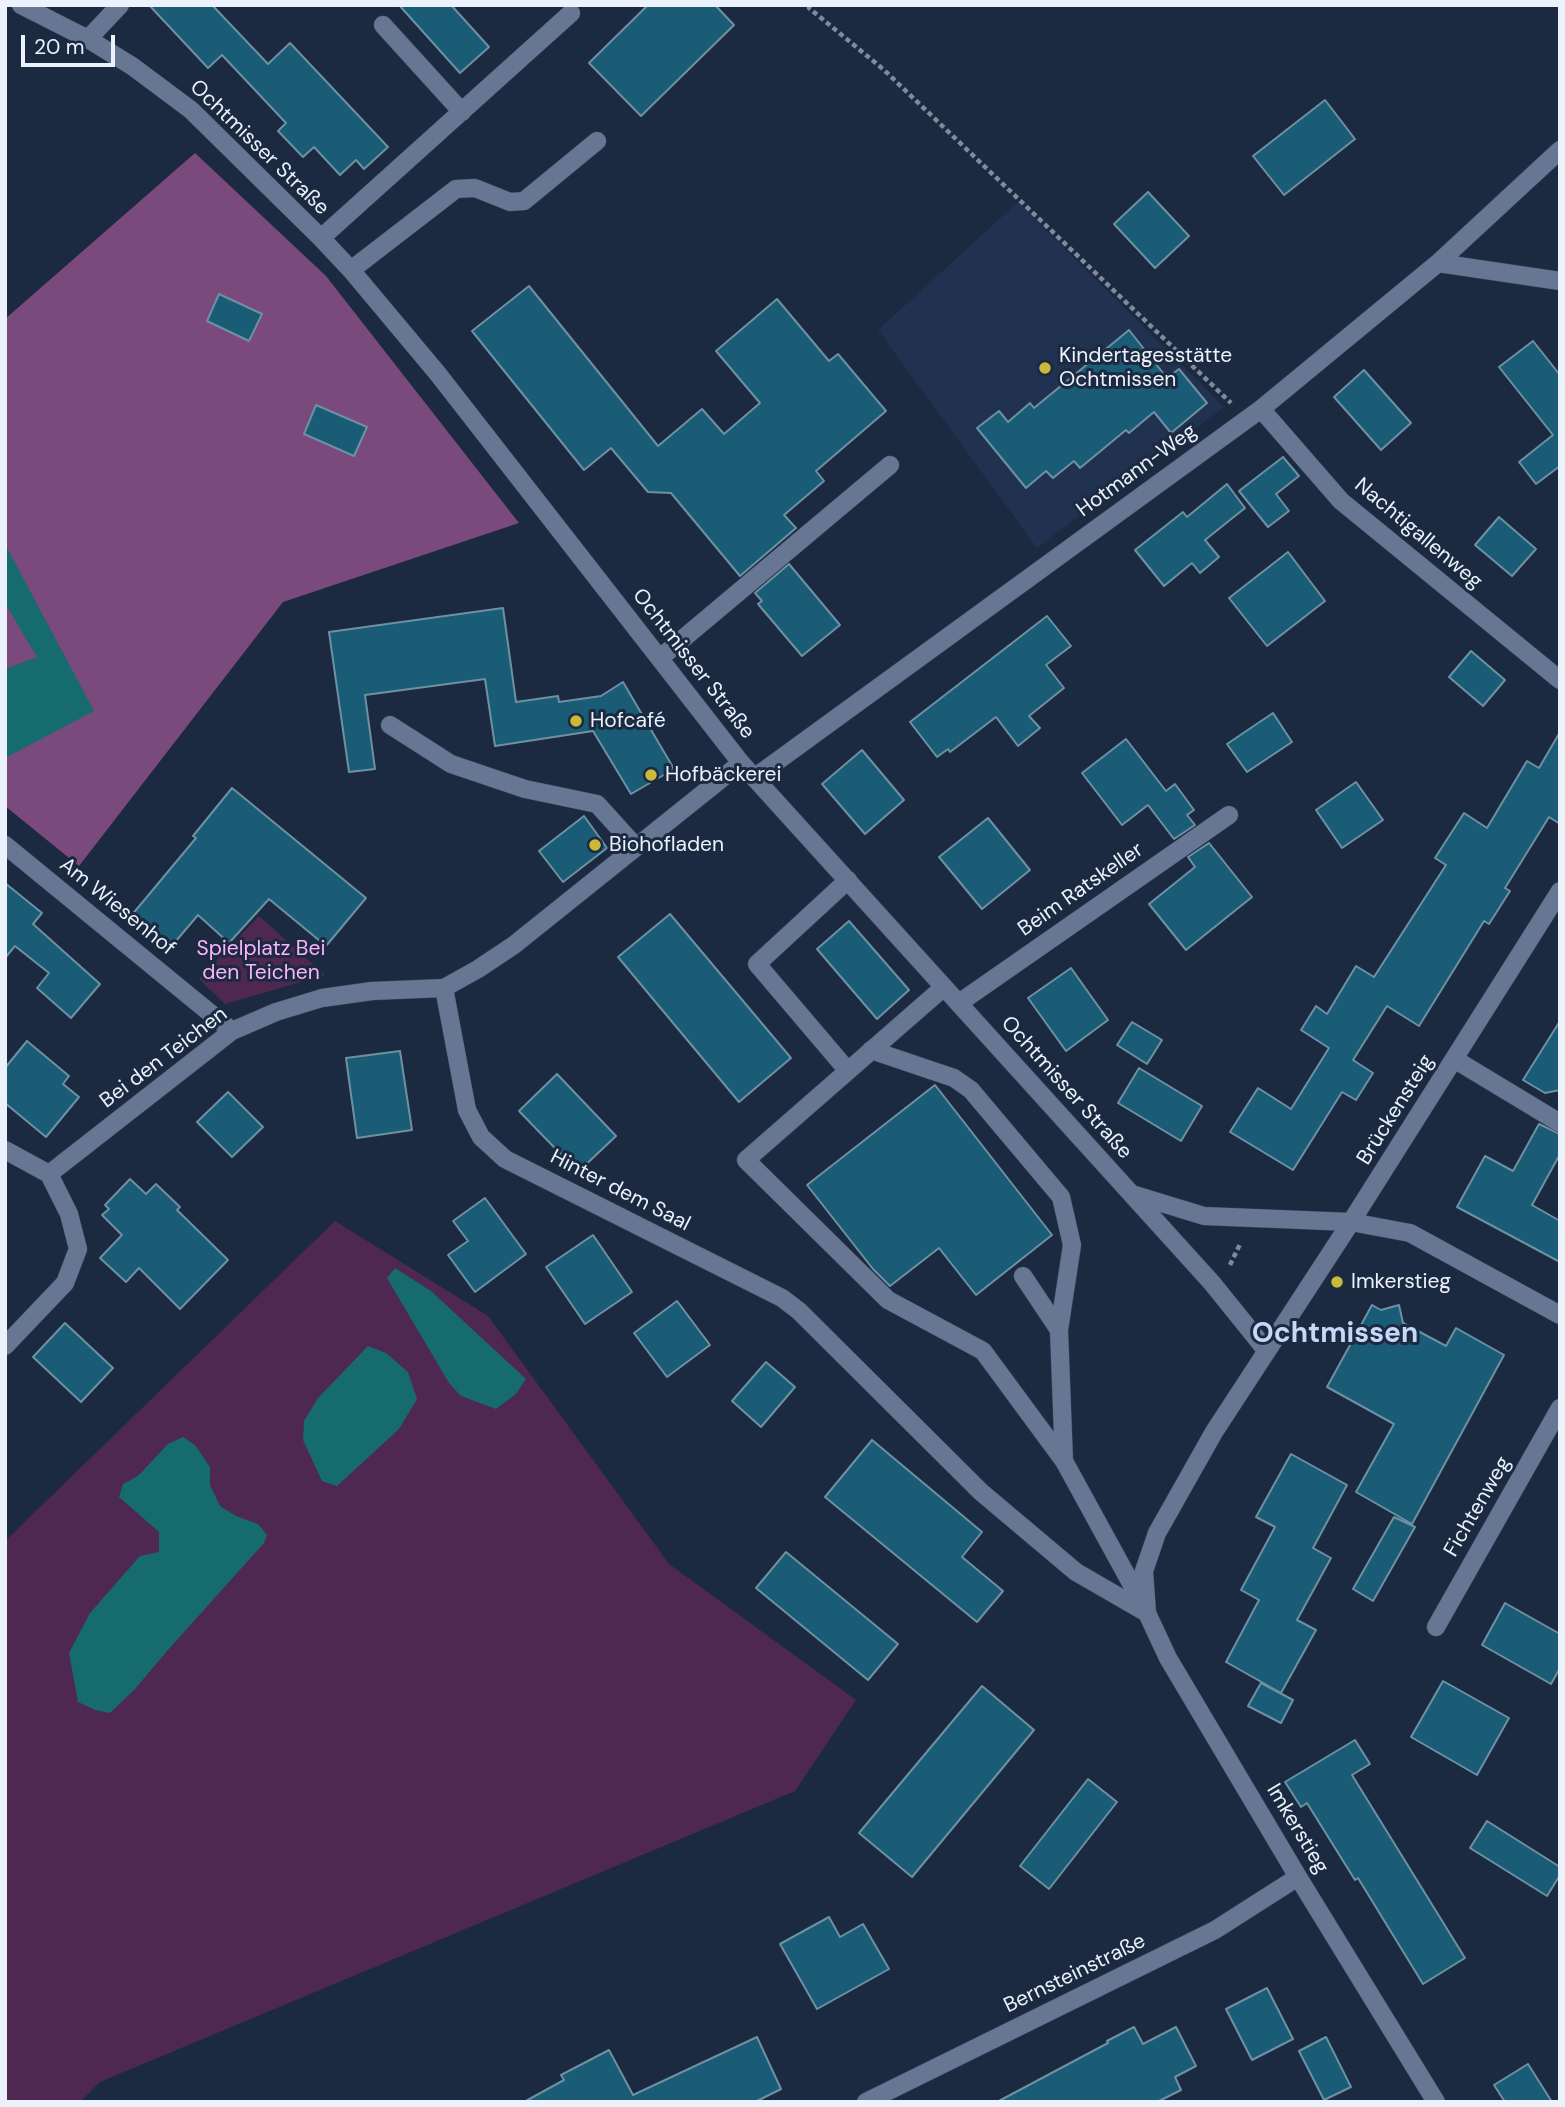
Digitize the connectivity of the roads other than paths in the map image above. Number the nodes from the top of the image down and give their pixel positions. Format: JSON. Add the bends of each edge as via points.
{"nodes":[{"id":1,"x":21,"y":5,"type":"edge"},
{"id":2,"x":120,"y":5,"type":"edge"},
{"id":3,"x":571,"y":13,"type":"dead end"},
{"id":4,"x":383,"y":26,"type":"dead end"},
{"id":5,"x":88,"y":39,"type":"junction"},
{"id":6,"x":462,"y":112,"type":"junction"},
{"id":7,"x":597,"y":141,"type":"dead end"},
{"id":8,"x":1560,"y":150,"type":"edge"},
{"id":9,"x":321,"y":238,"type":"junction"},
{"id":10,"x":1438,"y":263,"type":"junction"},
{"id":11,"x":351,"y":270,"type":"junction"},
{"id":12,"x":1560,"y":281,"type":"edge"},
{"id":13,"x":1253,"y":414,"type":"junction"},
{"id":14,"x":891,"y":465,"type":"dead end"},
{"id":15,"x":660,"y":658,"type":"junction"},
{"id":16,"x":1560,"y":680,"type":"edge"},
{"id":17,"x":390,"y":724,"type":"dead end"},
{"id":18,"x":741,"y":764,"type":"junction"},
{"id":19,"x":754,"y":778,"type":"junction"},
{"id":20,"x":1229,"y":815,"type":"dead end"},
{"id":21,"x":5,"y":845,"type":"edge"},
{"id":22,"x":636,"y":847,"type":"junction"},
{"id":23,"x":848,"y":880,"type":"junction"},
{"id":24,"x":1560,"y":891,"type":"edge"},
{"id":25,"x":944,"y":987,"type":"junction"},
{"id":26,"x":443,"y":988,"type":"junction"},
{"id":27,"x":959,"y":1003,"type":"junction"},
{"id":28,"x":232,"y":1031,"type":"junction"},
{"id":29,"x":871,"y":1050,"type":"junction"},
{"id":30,"x":1454,"y":1059,"type":"junction"},
{"id":31,"x":848,"y":1071,"type":"junction"},
{"id":32,"x":1560,"y":1123,"type":"edge"},
{"id":33,"x":5,"y":1150,"type":"edge"},
{"id":34,"x":49,"y":1174,"type":"junction"},
{"id":35,"x":1132,"y":1194,"type":"junction"},
{"id":36,"x":1351,"y":1222,"type":"junction"},
{"id":37,"x":1023,"y":1276,"type":"dead end"},
{"id":38,"x":1560,"y":1315,"type":"edge"},
{"id":39,"x":1059,"y":1330,"type":"junction"},
{"id":40,"x":5,"y":1346,"type":"edge"},
{"id":41,"x":1266,"y":1350,"type":"junction"},
{"id":42,"x":1560,"y":1408,"type":"edge"},
{"id":43,"x":1064,"y":1461,"type":"junction"},
{"id":44,"x":1147,"y":1614,"type":"junction"},
{"id":45,"x":1436,"y":1627,"type":"dead end"},
{"id":46,"x":1298,"y":1877,"type":"junction"},
{"id":47,"x":866,"y":2102,"type":"edge"},
{"id":48,"x":1436,"y":2102,"type":"edge"}],
"edges":[{"from":1,"to":5,"type":"street","name":"Ochtmisser Straße"},
{"from":2,"to":5,"type":"street"},
{"from":3,"to":6,"type":"street","name":"Ochtmisser Straße"},
{"from":4,"to":6,"type":"street"},
{"from":5,"to":9,"type":"street","name":"Ochtmisser Straße","via":[[191,110]]},
{"from":6,"to":9,"type":"street","name":"Ochtmisser Straße"},
{"from":7,"to":11,"type":"street","via":[[524,201],[510,202],[475,188],[456,189]]},
{"from":8,"to":10,"type":"street","name":"Hotmann-Weg"},
{"from":9,"to":11,"type":"street","name":"Ochtmisser Straße"},
{"from":10,"to":12,"type":"street"},
{"from":10,"to":13,"type":"street","name":"Hotmann-Weg"},
{"from":11,"to":15,"type":"street","name":"Ochtmisser Straße"},
{"from":13,"to":16,"type":"street","name":"Nachtigallenweg","via":[[1341,501]]},
{"from":13,"to":19,"type":"street","name":"Hotmann-Weg"},
{"from":14,"to":15,"type":"street"},
{"from":15,"to":18,"type":"street","name":"Ochtmisser Straße"},
{"from":17,"to":22,"type":"street","via":[[451,764],[525,789],[597,804]]},
{"from":18,"to":19,"type":"street","name":"Ochtmisser Straße"},
{"from":18,"to":22,"type":"street"},
{"from":19,"to":23,"type":"street","name":"Ochtmisser Straße"},
{"from":20,"to":27,"type":"street","name":"Beim Ratskeller"},
{"from":21,"to":28,"type":"street","name":"Am Wiesenhof"},
{"from":22,"to":26,"type":"street","via":[[514,944]]},
{"from":23,"to":25,"type":"street","name":"Ochtmisser Straße"},
{"from":23,"to":31,"type":"street","via":[[757,964]]},
{"from":24,"to":30,"type":"street","name":"Brückensteig"},
{"from":25,"to":27,"type":"street","name":"Ochtmisser Straße"},
{"from":25,"to":29,"type":"street"},
{"from":26,"to":28,"type":"street","name":"Bei den Teichen","via":[[372,990],[322,998]]},
{"from":26,"to":44,"type":"street","name":"Hinter dem Saal","via":[[467,1110],[481,1137],[505,1159],[782,1298],[981,1492],[1076,1572]]},
{"from":27,"to":35,"type":"street","name":"Ochtmisser Straße"},
{"from":28,"to":34,"type":"street","name":"Bei den Teichen"},
{"from":29,"to":31,"type":"street"},
{"from":29,"to":39,"type":"street","via":[[954,1078],[971,1090],[1061,1196],[1072,1245]]},
{"from":30,"to":32,"type":"street"},
{"from":30,"to":36,"type":"street","name":"Brückensteig"},
{"from":31,"to":43,"type":"street","via":[[746,1160],[888,1300],[983,1351]]},
{"from":33,"to":34,"type":"street"},
{"from":34,"to":40,"type":"street","via":[[69,1214],[78,1250],[65,1283]]},
{"from":35,"to":36,"type":"street","via":[[1204,1216]]},
{"from":35,"to":41,"type":"street","name":"Ochtmisser Straße"},
{"from":36,"to":38,"type":"street","via":[[1410,1233]]},
{"from":36,"to":41,"type":"street","name":"Brückensteig"},
{"from":37,"to":39,"type":"street"},
{"from":39,"to":43,"type":"street"},
{"from":41,"to":44,"type":"street","name":"Imkerstieg","via":[[1157,1533],[1144,1571]]},
{"from":42,"to":45,"type":"street","name":"Fichtenweg"},
{"from":43,"to":44,"type":"street"},
{"from":44,"to":46,"type":"street","name":"Imkerstieg","via":[[1168,1658]]},
{"from":46,"to":47,"type":"street","name":"Bernsteinstraße","via":[[1215,1930]]},
{"from":46,"to":48,"type":"street","name":"Imkerstieg"}]}
